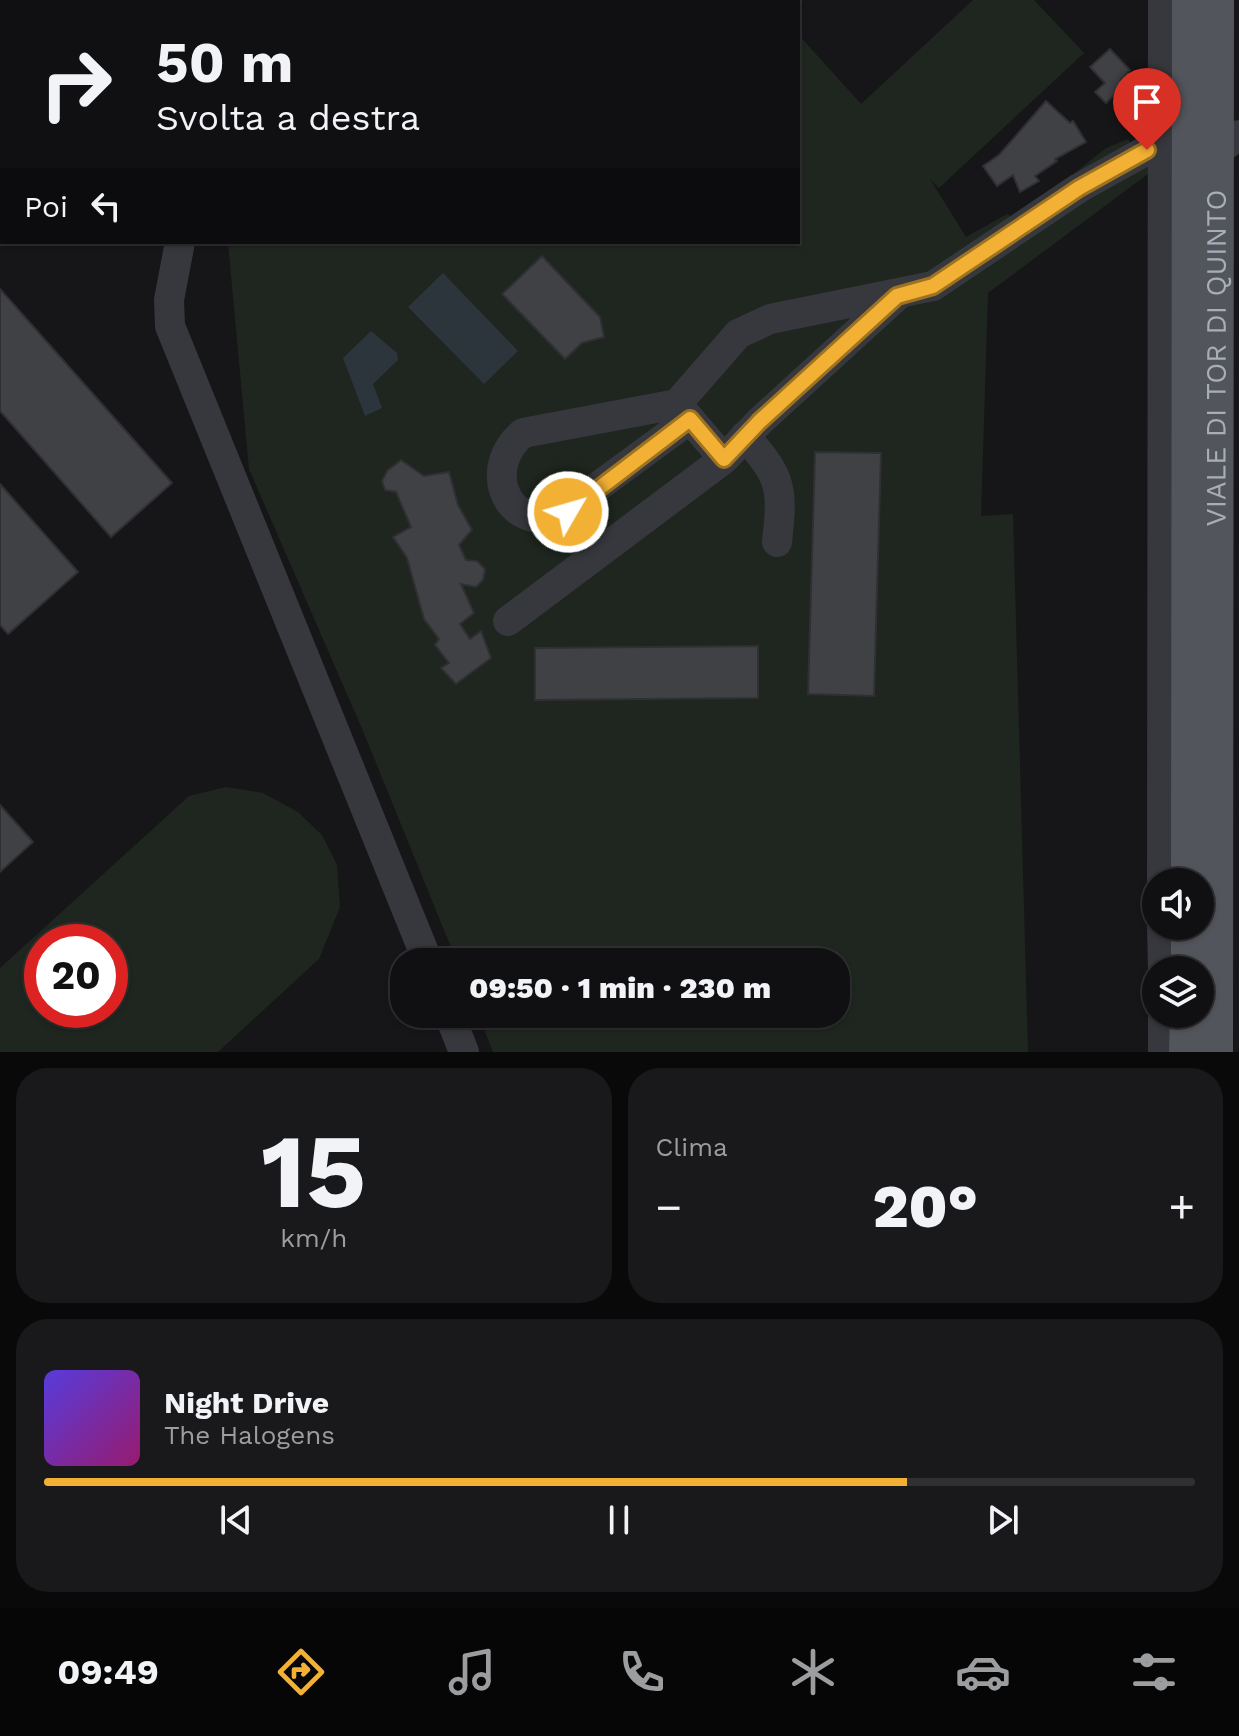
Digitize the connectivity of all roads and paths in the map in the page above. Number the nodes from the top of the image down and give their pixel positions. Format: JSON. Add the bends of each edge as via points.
{"nodes":[{"id":1,"x":1163,"y":0,"type":"edge"},
{"id":2,"x":1190,"y":0,"type":"edge"},
{"id":3,"x":1216,"y":0,"type":"edge"},
{"id":4,"x":1165,"y":140,"type":"junction"},
{"id":5,"x":1227,"y":144,"type":"edge"},
{"id":6,"x":180,"y":244,"type":"edge"},
{"id":7,"x":897,"y":296,"type":"junction"},
{"id":8,"x":684,"y":411,"type":"junction"},
{"id":9,"x":1227,"y":429,"type":"edge"},
{"id":10,"x":745,"y":436,"type":"junction"},
{"id":11,"x":724,"y":459,"type":"junction"},
{"id":12,"x":1162,"y":497,"type":"junction"},
{"id":13,"x":1189,"y":523,"type":"junction"},
{"id":14,"x":777,"y":542,"type":"dead end"},
{"id":15,"x":508,"y":621,"type":"dead end"},
{"id":16,"x":1162,"y":868,"type":"edge"},
{"id":17,"x":1189,"y":868,"type":"edge"},
{"id":18,"x":422,"y":948,"type":"edge"},
{"id":19,"x":455,"y":1028,"type":"edge"},
{"id":20,"x":1163,"y":1028,"type":"edge"},
{"id":21,"x":1188,"y":1028,"type":"edge"},
{"id":22,"x":464,"y":1052,"type":"edge"},
{"id":23,"x":1163,"y":1052,"type":"edge"},
{"id":24,"x":1187,"y":1052,"type":"edge"},
{"id":25,"x":1215,"y":1052,"type":"edge"}],
"edges":[{"from":1,"to":4,"type":"street","name":"VIALE DI TOR DI QUINTO"},
{"from":2,"to":13,"type":"main road","name":"VIALE DI TOR DI QUINTO"},
{"from":3,"to":5,"type":"main road","name":"VIALE DI TOR DI QUINTO"},
{"from":4,"to":7,"type":"street","via":[[1079,188],[933,286]]},
{"from":4,"to":12,"type":"street","name":"VIALE DI TOR DI QUINTO"},
{"from":5,"to":9,"type":"main road","name":"VIALE DI TOR DI QUINTO"},
{"from":6,"to":18,"type":"street","via":[[169,300],[170,326]]},
{"from":7,"to":8,"type":"street","via":[[770,319],[738,334]]},
{"from":7,"to":10,"type":"street"},
{"from":8,"to":8,"type":"street","via":[[523,433],[501,466],[506,500],[527,516],[555,518]]},
{"from":8,"to":11,"type":"street"},
{"from":9,"to":25,"type":"main road","name":"VIALE DI TOR DI QUINTO"},
{"from":10,"to":11,"type":"street"},
{"from":10,"to":14,"type":"street","via":[[769,463],[782,495]]},
{"from":11,"to":15,"type":"street"},
{"from":12,"to":13,"type":"street"},
{"from":12,"to":16,"type":"street","name":"VIALE DI TOR DI QUINTO"},
{"from":13,"to":17,"type":"main road","name":"VIALE DI TOR DI QUINTO"},
{"from":19,"to":22,"type":"street"},
{"from":20,"to":23,"type":"street"},
{"from":21,"to":24,"type":"main road"}]}
